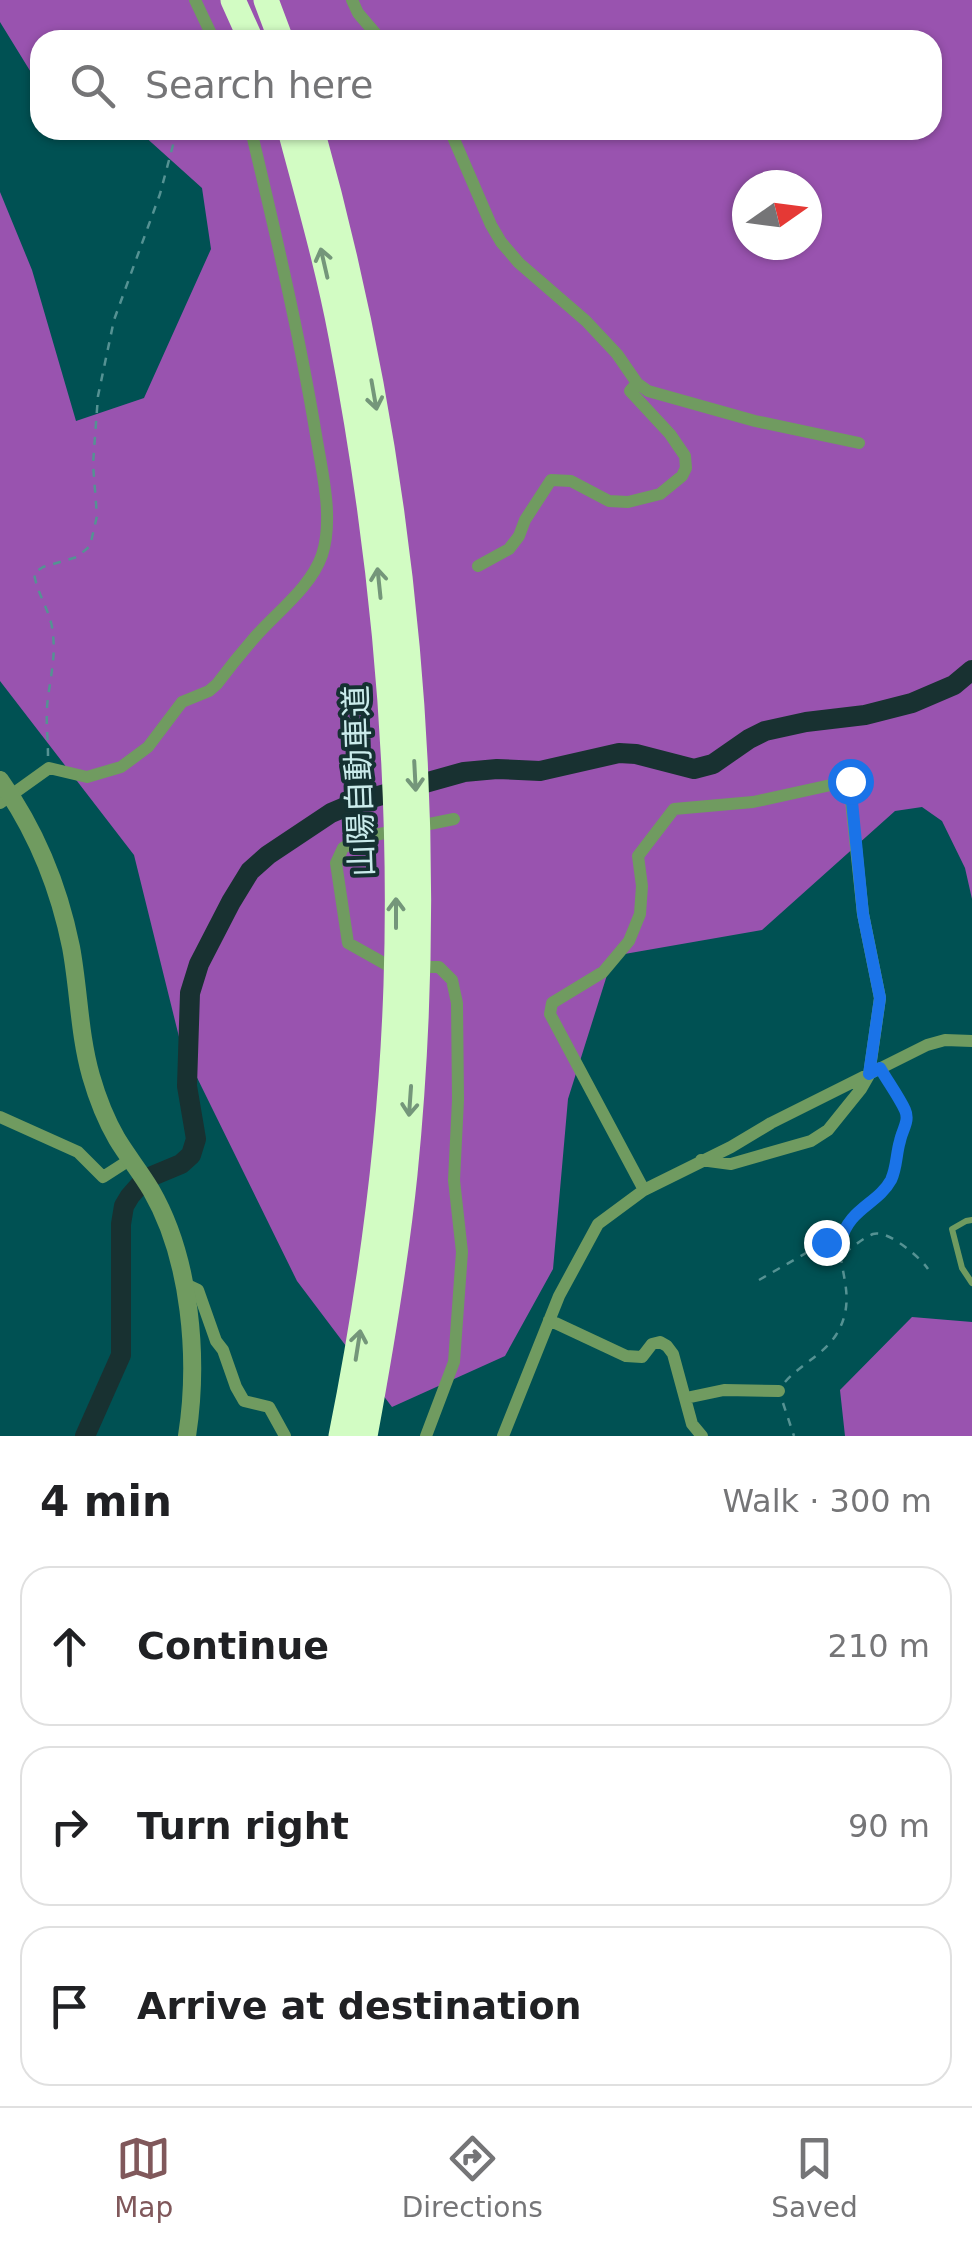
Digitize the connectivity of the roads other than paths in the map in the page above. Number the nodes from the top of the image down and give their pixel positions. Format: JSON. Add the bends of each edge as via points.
{"nodes":[{"id":1,"x":195,"y":0,"type":"edge"},
{"id":2,"x":233,"y":0,"type":"edge"},
{"id":3,"x":243,"y":0,"type":"edge"},
{"id":4,"x":352,"y":0,"type":"edge"},
{"id":5,"x":270,"y":21,"type":"edge"},
{"id":6,"x":209,"y":30,"type":"edge"},
{"id":7,"x":246,"y":30,"type":"edge"},
{"id":8,"x":372,"y":30,"type":"edge"},
{"id":9,"x":254,"y":140,"type":"edge"},
{"id":10,"x":292,"y":140,"type":"edge"},
{"id":11,"x":315,"y":140,"type":"edge"},
{"id":12,"x":454,"y":140,"type":"edge"},
{"id":13,"x":638,"y":383,"type":"junction"},
{"id":14,"x":859,"y":443,"type":"dead end"},
{"id":15,"x":478,"y":566,"type":"dead end"},
{"id":16,"x":399,"y":680,"type":"junction"},
{"id":17,"x":0,"y":780,"type":"edge"},
{"id":18,"x":6,"y":800,"type":"edge"},
{"id":19,"x":454,"y":819,"type":"dead end"},
{"id":20,"x":972,"y":1041,"type":"edge"},
{"id":21,"x":875,"y":1072,"type":"junction"},
{"id":22,"x":0,"y":1117,"type":"edge"},
{"id":23,"x":701,"y":1160,"type":"junction"},
{"id":24,"x":134,"y":1164,"type":"junction"},
{"id":25,"x":644,"y":1190,"type":"junction"},
{"id":26,"x":972,"y":1220,"type":"edge"},
{"id":27,"x":384,"y":1257,"type":"junction"},
{"id":28,"x":972,"y":1282,"type":"edge"},
{"id":29,"x":183,"y":1283,"type":"junction"},
{"id":30,"x":549,"y":1320,"type":"junction"},
{"id":31,"x":780,"y":1391,"type":"road end"},
{"id":32,"x":686,"y":1398,"type":"junction"},
{"id":33,"x":187,"y":1436,"type":"edge"},
{"id":34,"x":285,"y":1436,"type":"edge"},
{"id":35,"x":342,"y":1436,"type":"edge"},
{"id":36,"x":364,"y":1436,"type":"edge"},
{"id":37,"x":426,"y":1436,"type":"edge"},
{"id":38,"x":503,"y":1436,"type":"edge"},
{"id":39,"x":702,"y":1436,"type":"edge"}],
"edges":[{"from":1,"to":6,"type":"street"},
{"from":2,"to":7,"type":"highway"},
{"from":3,"to":5,"type":"highway"},
{"from":4,"to":8,"type":"street"},
{"from":9,"to":18,"type":"street","via":[[313,418],[327,522],[321,559],[217,684],[182,702],[133,760],[87,777],[49,768]]},
{"from":16,"to":10,"type":"highway","name":"山陽自動車道","one_way":true,"via":[[340,332]]},
{"from":11,"to":16,"type":"highway","name":"山陽自動車道","one_way":true,"via":[[384,450],[399,559]]},
{"from":12,"to":13,"type":"street","via":[[501,242],[586,321]]},
{"from":13,"to":14,"type":"street","via":[[755,421]]},
{"from":13,"to":15,"type":"street","via":[[630,391],[686,456],[682,476],[660,494],[628,502],[551,480],[520,536]]},
{"from":16,"to":27,"type":"highway","name":"山陽自動車道","via":[[418,830],[417,982],[405,1172]]},
{"from":17,"to":18,"type":"street"},
{"from":18,"to":24,"type":"street","via":[[27,821],[58,900],[92,1079]]},
{"from":19,"to":37,"type":"street","via":[[360,838],[336,863],[348,943],[389,966],[440,967],[452,980],[457,1002],[454,1180],[461,1270],[454,1362]]},
{"from":20,"to":21,"type":"street","via":[[928,1045]]},
{"from":21,"to":23,"type":"street"},
{"from":21,"to":23,"type":"street","via":[[828,1130],[810,1142],[731,1164]]},
{"from":21,"to":25,"type":"street","via":[[880,998],[863,914],[850,781],[753,802],[674,809],[638,856],[640,914],[628,942],[603,972],[552,1003],[550,1014]]},
{"from":22,"to":24,"type":"street","via":[[78,1152],[103,1177]]},
{"from":23,"to":25,"type":"street"},
{"from":24,"to":29,"type":"street","via":[[164,1215]]},
{"from":25,"to":30,"type":"street","via":[[598,1224]]},
{"from":26,"to":28,"type":"lane","via":[[952,1229]]},
{"from":35,"to":27,"type":"highway","name":"山陽自動車道","one_way":true},
{"from":27,"to":36,"type":"highway","name":"山陽自動車道"},
{"from":29,"to":33,"type":"street","via":[[192,1347]]},
{"from":29,"to":34,"type":"street","via":[[198,1290],[244,1400],[269,1407]]},
{"from":30,"to":32,"type":"street","via":[[626,1356],[642,1357],[660,1342],[674,1354]]},
{"from":30,"to":38,"type":"street"},
{"from":31,"to":32,"type":"street","via":[[724,1390]]},
{"from":32,"to":39,"type":"street"}]}
